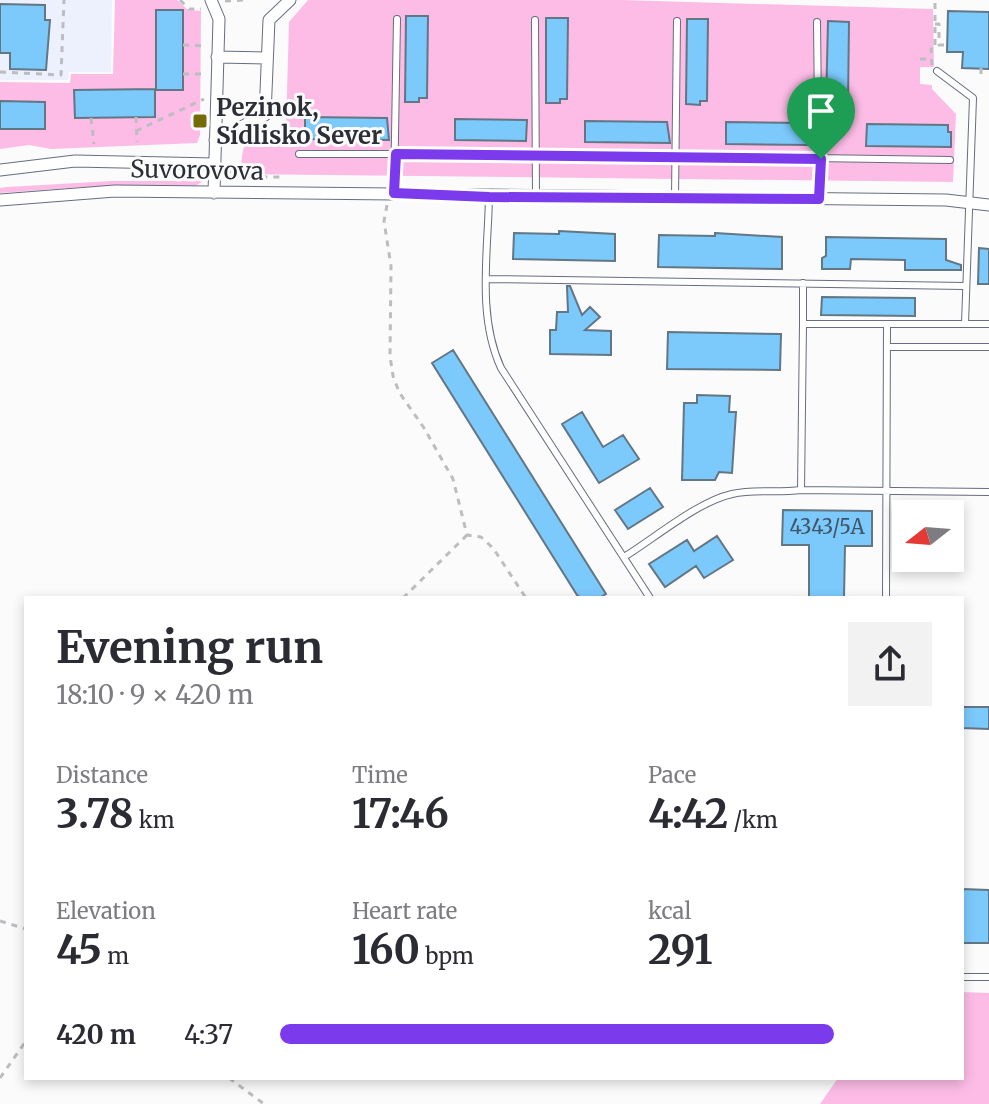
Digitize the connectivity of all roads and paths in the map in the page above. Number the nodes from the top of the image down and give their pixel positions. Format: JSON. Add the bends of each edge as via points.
{"nodes":[{"id":1,"x":64,"y":0,"type":"edge"},
{"id":2,"x":180,"y":0,"type":"edge"},
{"id":3,"x":290,"y":0,"type":"edge"},
{"id":4,"x":935,"y":0,"type":"edge"},
{"id":5,"x":209,"y":4,"type":"edge"},
{"id":6,"x":397,"y":19,"type":"dead end"},
{"id":7,"x":535,"y":20,"type":"dead end"},
{"id":8,"x":677,"y":21,"type":"dead end"},
{"id":9,"x":817,"y":22,"type":"dead end"},
{"id":10,"x":935,"y":24,"type":"junction"},
{"id":11,"x":183,"y":45,"type":"dead end"},
{"id":12,"x":948,"y":45,"type":"dead end"},
{"id":13,"x":204,"y":46,"type":"dead end"},
{"id":14,"x":217,"y":57,"type":"junction"},
{"id":15,"x":267,"y":58,"type":"junction"},
{"id":16,"x":920,"y":59,"type":"dead end"},
{"id":17,"x":931,"y":59,"type":"junction"},
{"id":18,"x":936,"y":68,"type":"joint"},
{"id":19,"x":981,"y":68,"type":"dead end"},
{"id":20,"x":0,"y":72,"type":"edge"},
{"id":21,"x":183,"y":74,"type":"dead end"},
{"id":22,"x":204,"y":74,"type":"dead end"},
{"id":23,"x":981,"y":76,"type":"dead end"},
{"id":24,"x":204,"y":99,"type":"dead end"},
{"id":25,"x":136,"y":117,"type":"dead end"},
{"id":26,"x":91,"y":118,"type":"dead end"},
{"id":27,"x":136,"y":131,"type":"junction"},
{"id":28,"x":215,"y":140,"type":"junction"},
{"id":29,"x":137,"y":142,"type":"dead end"},
{"id":30,"x":94,"y":144,"type":"dead end"},
{"id":31,"x":299,"y":154,"type":"dead end"},
{"id":32,"x":396,"y":154,"type":"junction"},
{"id":33,"x":536,"y":154,"type":"junction"},
{"id":34,"x":676,"y":156,"type":"junction"},
{"id":35,"x":821,"y":159,"type":"junction"},
{"id":36,"x":950,"y":160,"type":"dead end"},
{"id":37,"x":214,"y":164,"type":"junction"},
{"id":38,"x":0,"y":170,"type":"edge"},
{"id":39,"x":282,"y":177,"type":"dead end"},
{"id":40,"x":214,"y":193,"type":"junction"},
{"id":41,"x":392,"y":193,"type":"junction"},
{"id":42,"x":489,"y":197,"type":"junction"},
{"id":43,"x":536,"y":197,"type":"junction"},
{"id":44,"x":675,"y":198,"type":"junction"},
{"id":45,"x":819,"y":199,"type":"junction"},
{"id":46,"x":0,"y":200,"type":"edge"},
{"id":47,"x":967,"y":203,"type":"junction"},
{"id":48,"x":989,"y":205,"type":"edge"},
{"id":49,"x":488,"y":279,"type":"junction"},
{"id":50,"x":803,"y":283,"type":"junction"},
{"id":51,"x":965,"y":286,"type":"junction"},
{"id":52,"x":803,"y":324,"type":"junction"},
{"id":53,"x":887,"y":324,"type":"junction"},
{"id":54,"x":965,"y":324,"type":"junction"},
{"id":55,"x":989,"y":324,"type":"edge"},
{"id":56,"x":887,"y":347,"type":"junction"},
{"id":57,"x":989,"y":347,"type":"edge"},
{"id":58,"x":801,"y":490,"type":"junction"},
{"id":59,"x":886,"y":491,"type":"junction"},
{"id":60,"x":989,"y":492,"type":"edge"},
{"id":61,"x":467,"y":535,"type":"junction"},
{"id":62,"x":624,"y":557,"type":"junction"},
{"id":63,"x":405,"y":596,"type":"edge"},
{"id":64,"x":525,"y":596,"type":"edge"},
{"id":65,"x":649,"y":596,"type":"edge"},
{"id":66,"x":886,"y":596,"type":"edge"},
{"id":67,"x":0,"y":921,"type":"edge"},
{"id":68,"x":24,"y":928,"type":"edge"},
{"id":69,"x":964,"y":977,"type":"edge"},
{"id":70,"x":989,"y":977,"type":"edge"},
{"id":71,"x":24,"y":1044,"type":"edge"},
{"id":72,"x":0,"y":1078,"type":"edge"},
{"id":73,"x":232,"y":1080,"type":"edge"},
{"id":74,"x":264,"y":1104,"type":"edge"}],
"edges":[{"from":1,"to":20,"type":"path","via":[[61,75]]},
{"from":2,"to":5,"type":"path","via":[[189,9]]},
{"from":3,"to":15,"type":"street","via":[[269,20]]},
{"from":4,"to":10,"type":"path"},
{"from":5,"to":14,"type":"street","via":[[219,19]]},
{"from":6,"to":32,"type":"lane"},
{"from":7,"to":33,"type":"lane"},
{"from":8,"to":34,"type":"lane"},
{"from":9,"to":35,"type":"lane"},
{"from":10,"to":12,"type":"path","via":[[939,45]]},
{"from":10,"to":17,"type":"path"},
{"from":11,"to":13,"type":"path"},
{"from":14,"to":15,"type":"street"},
{"from":14,"to":28,"type":"street"},
{"from":15,"to":28,"type":"street","via":[[265,115]]},
{"from":16,"to":17,"type":"path"},
{"from":17,"to":18,"type":"path"},
{"from":18,"to":47,"type":"lane","via":[[973,98]]},
{"from":19,"to":23,"type":"path"},
{"from":21,"to":22,"type":"path"},
{"from":24,"to":27,"type":"path"},
{"from":25,"to":27,"type":"path"},
{"from":26,"to":30,"type":"path"},
{"from":27,"to":29,"type":"path"},
{"from":28,"to":37,"type":"street"},
{"from":31,"to":32,"type":"lane","name":"Suvorovova"},
{"from":32,"to":33,"type":"lane","name":"Suvorovova"},
{"from":32,"to":41,"type":"lane"},
{"from":33,"to":34,"type":"lane","name":"Suvorovova"},
{"from":33,"to":43,"type":"lane"},
{"from":34,"to":35,"type":"lane","name":"Suvorovova"},
{"from":34,"to":44,"type":"lane"},
{"from":35,"to":36,"type":"lane","name":"Suvorovova"},
{"from":35,"to":45,"type":"lane"},
{"from":37,"to":38,"type":"street","via":[[75,161]]},
{"from":37,"to":39,"type":"path","via":[[241,177]]},
{"from":37,"to":40,"type":"street"},
{"from":40,"to":41,"type":"street","name":"Suvorovova"},
{"from":40,"to":46,"type":"street","name":"Suvorovova","via":[[115,191]]},
{"from":41,"to":42,"type":"street","name":"Suvorovova"},
{"from":41,"to":61,"type":"path","via":[[384,221],[391,266],[393,376],[453,479]]},
{"from":42,"to":43,"type":"street","name":"Suvorovova"},
{"from":42,"to":49,"type":"lane"},
{"from":43,"to":44,"type":"street","name":"Suvorovova"},
{"from":44,"to":45,"type":"street","name":"Suvorovova"},
{"from":45,"to":47,"type":"street","name":"Suvorovova"},
{"from":47,"to":48,"type":"street","name":"Suvorovova"},
{"from":47,"to":51,"type":"lane"},
{"from":49,"to":50,"type":"lane"},
{"from":49,"to":62,"type":"lane","via":[[488,326],[501,368]]},
{"from":50,"to":51,"type":"lane"},
{"from":50,"to":52,"type":"lane"},
{"from":51,"to":54,"type":"lane"},
{"from":52,"to":53,"type":"lane"},
{"from":52,"to":58,"type":"lane"},
{"from":53,"to":54,"type":"lane"},
{"from":53,"to":56,"type":"lane"},
{"from":54,"to":55,"type":"lane"},
{"from":56,"to":57,"type":"lane"},
{"from":56,"to":59,"type":"lane"},
{"from":58,"to":59,"type":"lane"},
{"from":58,"to":62,"type":"lane","via":[[724,496]]},
{"from":59,"to":60,"type":"lane"},
{"from":59,"to":66,"type":"lane"},
{"from":61,"to":63,"type":"path"},
{"from":61,"to":64,"type":"path","via":[[481,537],[493,548]]},
{"from":62,"to":65,"type":"lane"},
{"from":67,"to":68,"type":"path"},
{"from":69,"to":70,"type":"lane"},
{"from":71,"to":72,"type":"path"},
{"from":73,"to":74,"type":"path"}]}
